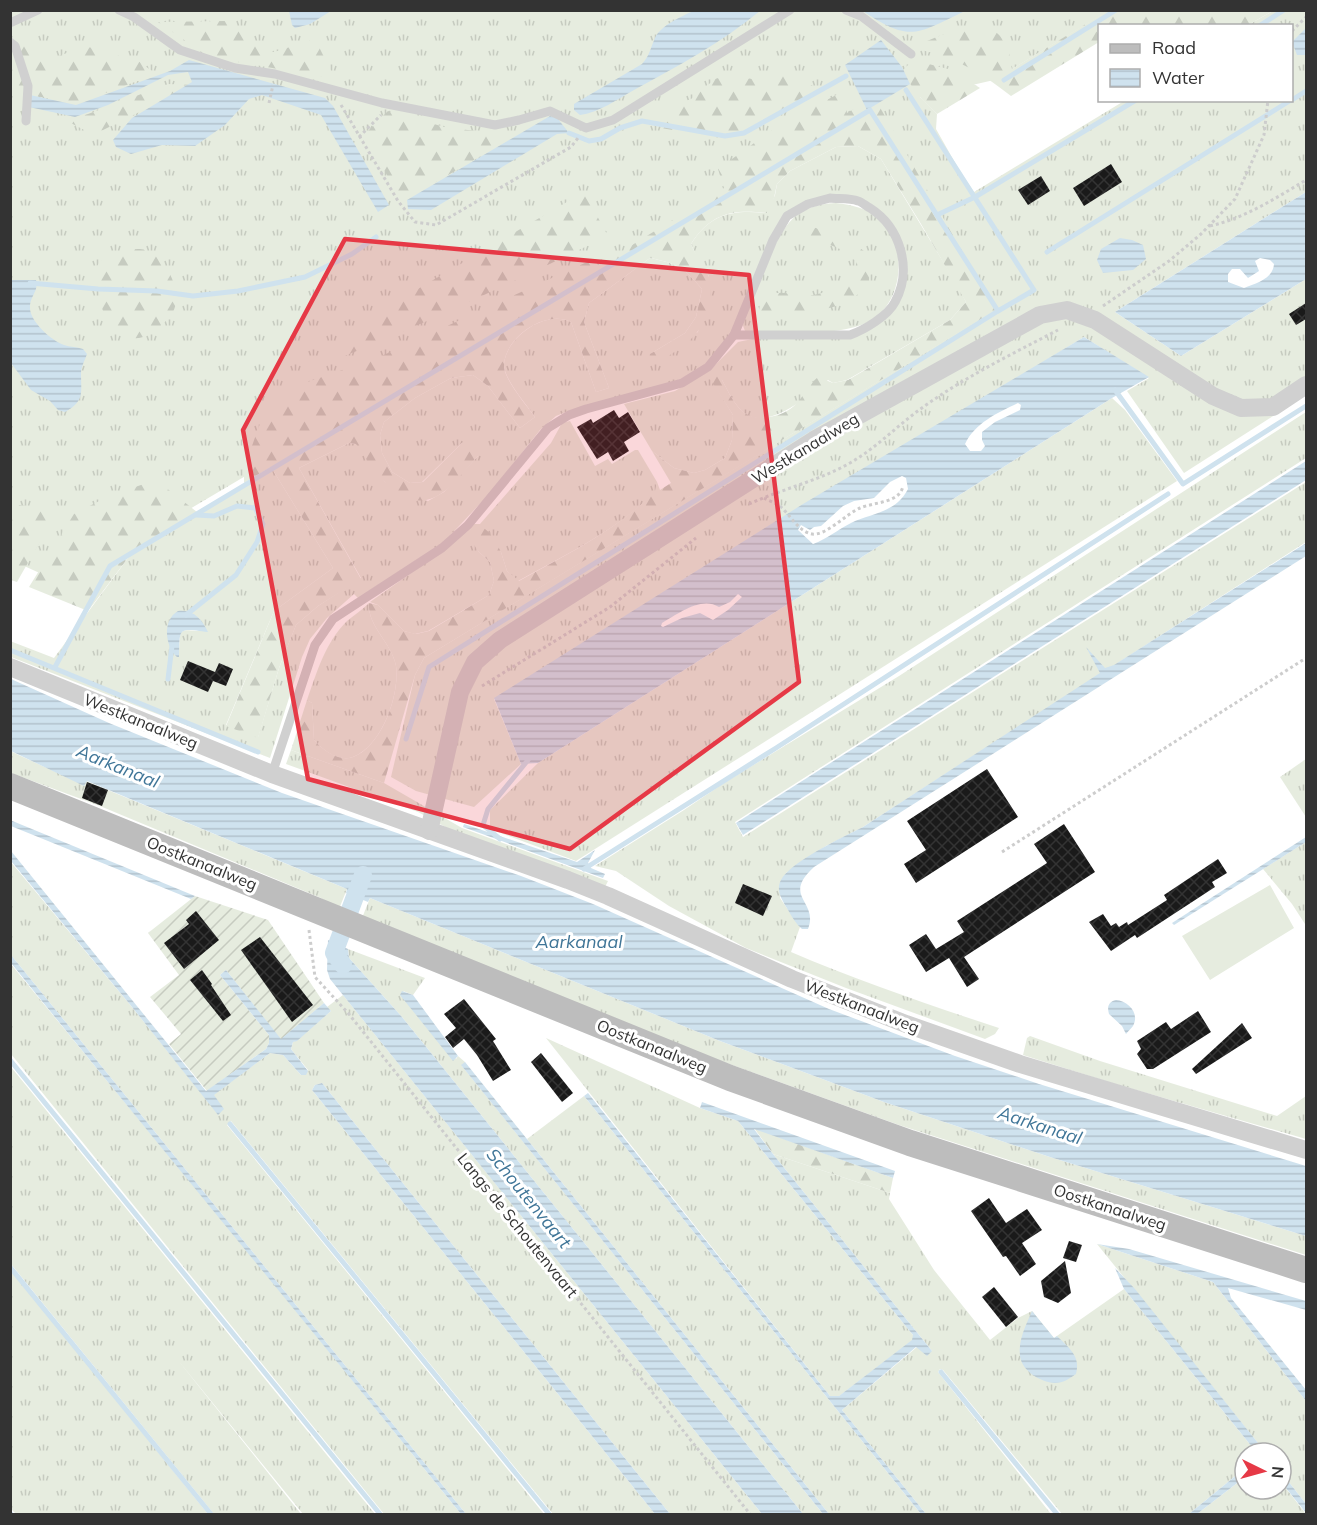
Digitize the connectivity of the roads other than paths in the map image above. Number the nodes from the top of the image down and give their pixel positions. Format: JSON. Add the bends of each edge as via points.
{"nodes":[{"id":1,"x":38,"y":10,"type":"edge"},
{"id":2,"x":119,"y":10,"type":"edge"},
{"id":3,"x":790,"y":10,"type":"edge"},
{"id":4,"x":846,"y":10,"type":"edge"},
{"id":5,"x":10,"y":23,"type":"edge"},
{"id":6,"x":10,"y":42,"type":"edge"},
{"id":7,"x":911,"y":54,"type":"dead end"},
{"id":8,"x":26,"y":121,"type":"dead end"},
{"id":9,"x":734,"y":335,"type":"junction"},
{"id":10,"x":1306,"y":386,"type":"edge"},
{"id":11,"x":10,"y":667,"type":"edge"},
{"id":12,"x":272,"y":774,"type":"junction"},
{"id":13,"x":10,"y":786,"type":"edge"},
{"id":14,"x":429,"y":831,"type":"junction"},
{"id":15,"x":1306,"y":1150,"type":"edge"},
{"id":16,"x":1306,"y":1270,"type":"edge"}],
"edges":[{"from":1,"to":5,"type":"lane"},
{"from":2,"to":3,"type":"lane","via":[[180,50],[235,68],[495,125],[550,111],[586,128],[613,120]]},
{"from":4,"to":7,"type":"lane","via":[[861,16]]},
{"from":6,"to":8,"type":"lane","via":[[15,46],[28,86]]},
{"from":9,"to":9,"type":"lane","via":[[772,240],[787,216],[830,198],[858,201],[884,217],[900,243],[904,263],[895,304],[879,319],[850,334]]},
{"from":9,"to":12,"type":"lane","via":[[708,367],[682,383],[586,409],[548,428],[468,525],[442,548],[333,619],[315,645]]},
{"from":10,"to":14,"type":"street","name":"Westkanaalweg","via":[[1273,407],[1241,408],[1213,396],[1095,320],[1067,310],[1040,315],[814,440],[500,640],[475,662],[459,695]]},
{"from":11,"to":12,"type":"street","name":"Westkanaalweg"},
{"from":12,"to":14,"type":"street","name":"Westkanaalweg"},
{"from":13,"to":16,"type":"main road","name":"Oostkanaalweg","via":[[314,919],[376,935],[730,1078],[876,1130]]},
{"from":14,"to":15,"type":"street","name":"Westkanaalweg","via":[[608,896],[792,979],[906,1024],[1020,1064]]}]}
